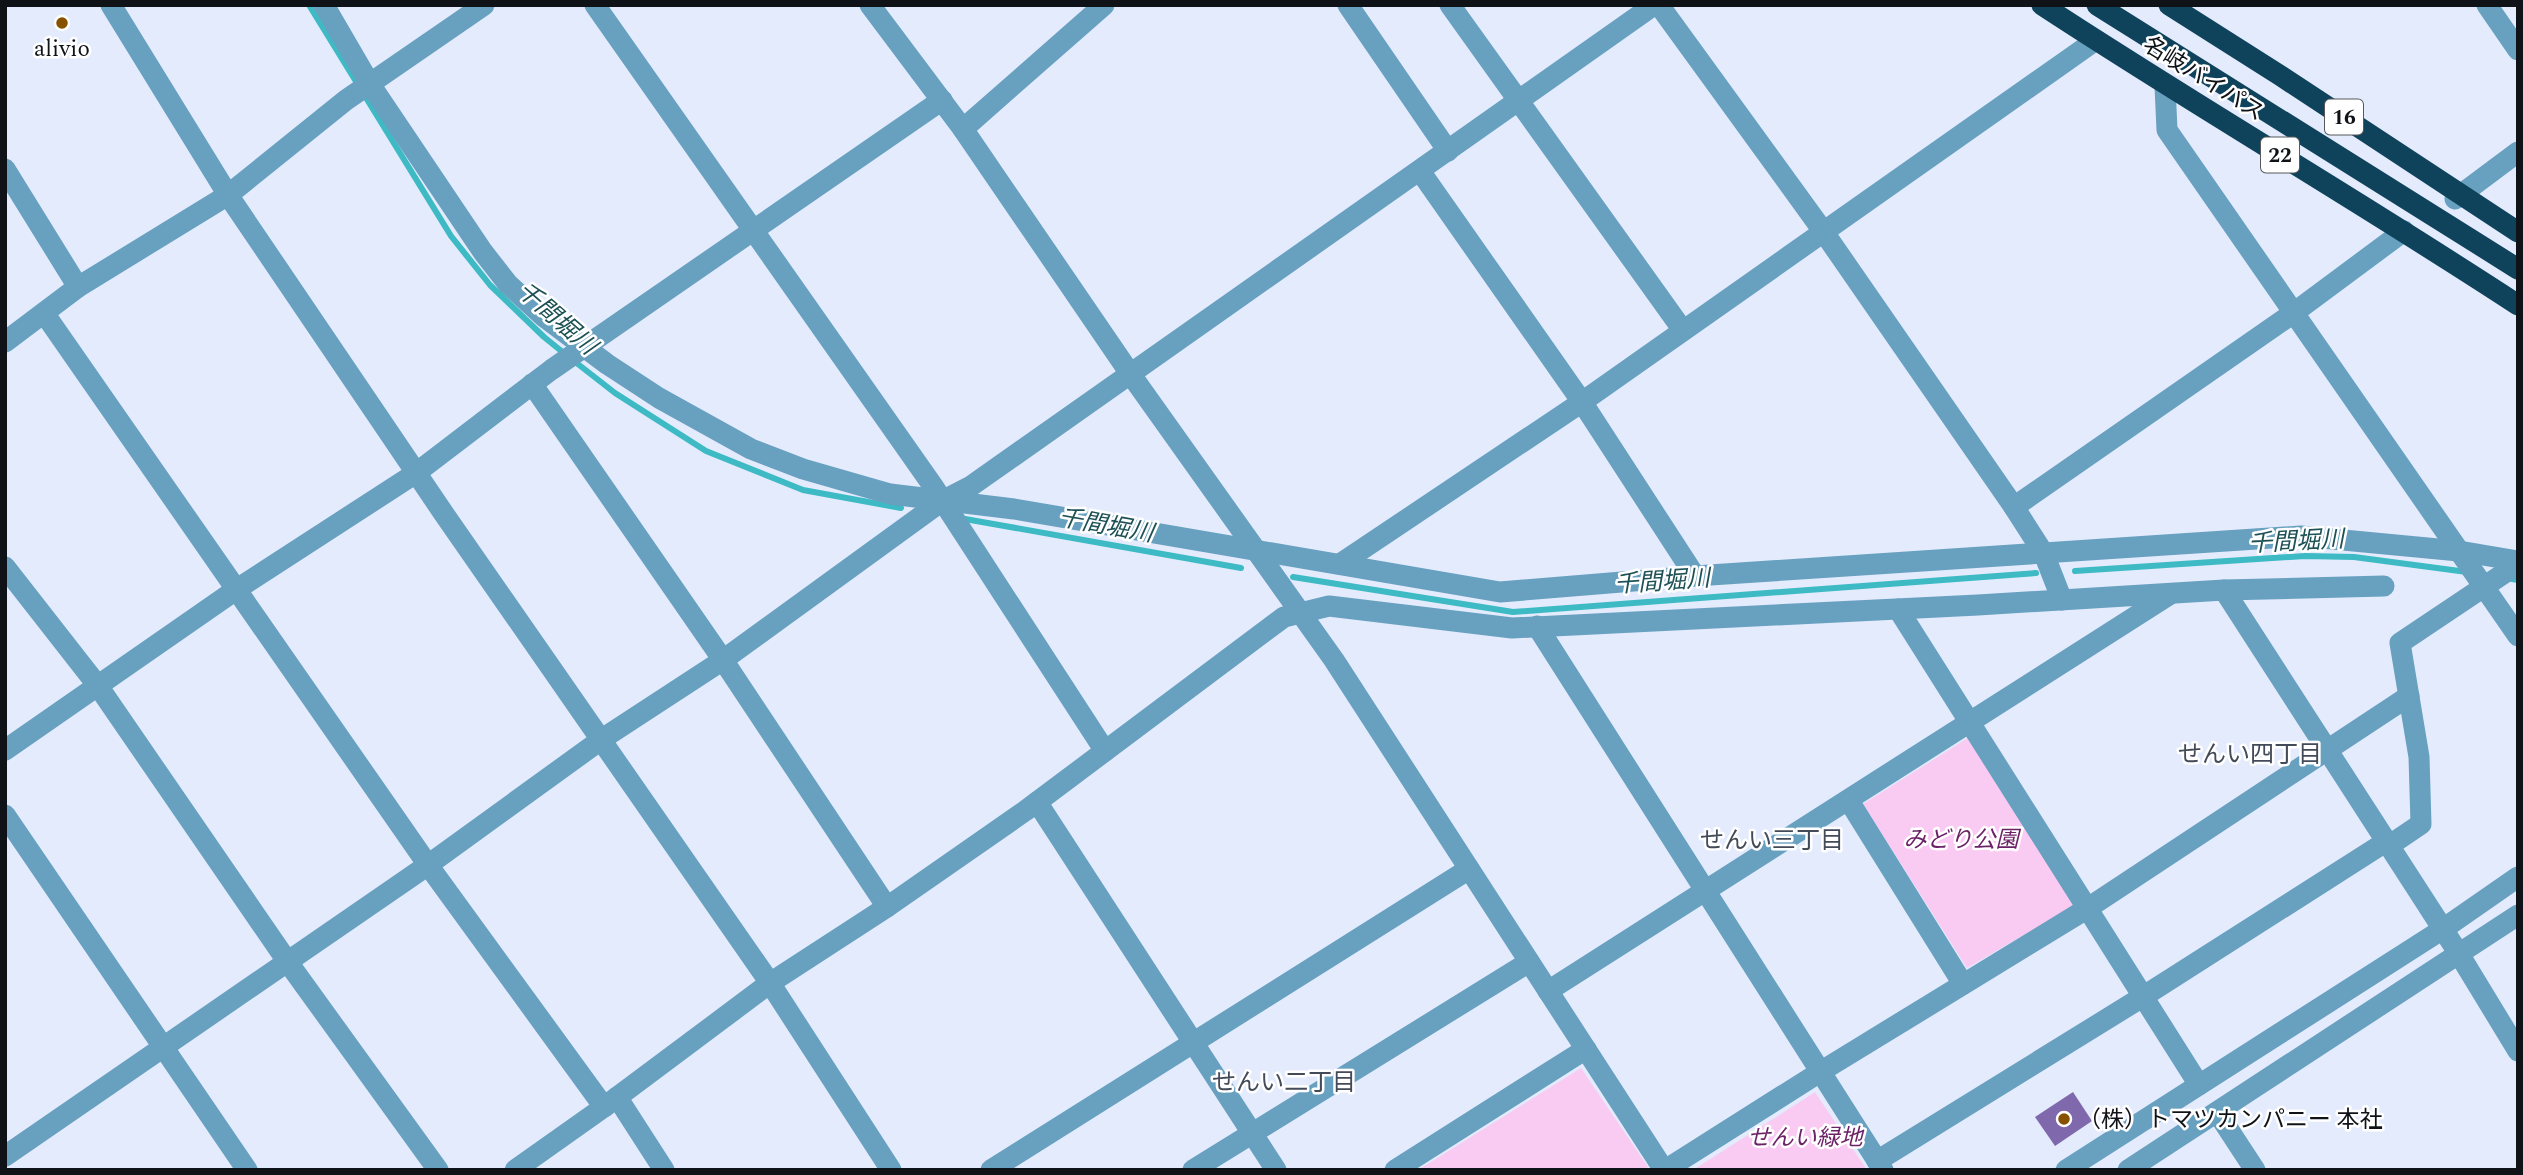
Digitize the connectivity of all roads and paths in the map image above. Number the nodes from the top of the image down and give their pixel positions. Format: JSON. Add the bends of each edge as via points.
{"nodes":[{"id":1,"x":111,"y":5,"type":"edge"},
{"id":2,"x":324,"y":5,"type":"edge"},
{"id":3,"x":484,"y":5,"type":"edge"},
{"id":4,"x":595,"y":5,"type":"edge"},
{"id":5,"x":870,"y":5,"type":"edge"},
{"id":6,"x":1104,"y":5,"type":"edge"},
{"id":7,"x":1348,"y":5,"type":"edge"},
{"id":8,"x":1450,"y":5,"type":"edge"},
{"id":9,"x":1656,"y":5,"type":"edge"},
{"id":10,"x":2042,"y":5,"type":"edge"},
{"id":11,"x":2097,"y":5,"type":"edge"},
{"id":12,"x":2158,"y":5,"type":"edge"},
{"id":13,"x":2169,"y":5,"type":"edge"},
{"id":14,"x":2487,"y":5,"type":"edge"},
{"id":15,"x":2096,"y":40,"type":"junction"},
{"id":16,"x":2518,"y":50,"type":"edge"},
{"id":17,"x":368,"y":85,"type":"junction"},
{"id":18,"x":2165,"y":86,"type":"junction"},
{"id":19,"x":942,"y":100,"type":"junction"},
{"id":20,"x":1518,"y":102,"type":"junction"},
{"id":21,"x":963,"y":129,"type":"junction"},
{"id":22,"x":1448,"y":151,"type":"junction"},
{"id":23,"x":2518,"y":152,"type":"edge"},
{"id":24,"x":5,"y":169,"type":"edge"},
{"id":25,"x":1420,"y":171,"type":"junction"},
{"id":26,"x":228,"y":195,"type":"junction"},
{"id":27,"x":2455,"y":199,"type":"junction"},
{"id":28,"x":754,"y":230,"type":"junction"},
{"id":29,"x":1823,"y":231,"type":"junction"},
{"id":30,"x":2404,"y":231,"type":"junction"},
{"id":31,"x":2518,"y":232,"type":"edge"},
{"id":32,"x":2518,"y":240,"type":"edge"},
{"id":33,"x":2518,"y":269,"type":"edge"},
{"id":34,"x":78,"y":287,"type":"junction"},
{"id":35,"x":2518,"y":305,"type":"edge"},
{"id":36,"x":44,"y":313,"type":"junction"},
{"id":37,"x":2292,"y":314,"type":"junction"},
{"id":38,"x":1682,"y":329,"type":"junction"},
{"id":39,"x":5,"y":342,"type":"edge"},
{"id":40,"x":582,"y":349,"type":"junction"},
{"id":41,"x":1129,"y":372,"type":"junction"},
{"id":42,"x":531,"y":384,"type":"junction"},
{"id":43,"x":1582,"y":402,"type":"junction"},
{"id":44,"x":416,"y":473,"type":"junction"},
{"id":45,"x":942,"y":501,"type":"junction"},
{"id":46,"x":2014,"y":507,"type":"junction"},
{"id":47,"x":1254,"y":550,"type":"junction"},
{"id":48,"x":2043,"y":554,"type":"junction"},
{"id":49,"x":2462,"y":557,"type":"junction"},
{"id":50,"x":1339,"y":564,"type":"junction"},
{"id":51,"x":2516,"y":564,"type":"edge"},
{"id":52,"x":5,"y":567,"type":"edge"},
{"id":53,"x":1695,"y":576,"type":"junction"},
{"id":54,"x":2483,"y":585,"type":"junction"},
{"id":55,"x":2384,"y":586,"type":"dead end"},
{"id":56,"x":237,"y":589,"type":"junction"},
{"id":57,"x":2224,"y":590,"type":"junction"},
{"id":58,"x":2172,"y":593,"type":"junction"},
{"id":59,"x":2062,"y":600,"type":"junction"},
{"id":60,"x":1898,"y":609,"type":"junction"},
{"id":61,"x":1300,"y":613,"type":"junction"},
{"id":62,"x":1537,"y":626,"type":"junction"},
{"id":63,"x":2518,"y":636,"type":"edge"},
{"id":64,"x":723,"y":660,"type":"junction"},
{"id":65,"x":99,"y":686,"type":"junction"},
{"id":66,"x":2409,"y":696,"type":"junction"},
{"id":67,"x":1971,"y":722,"type":"junction"},
{"id":68,"x":602,"y":739,"type":"junction"},
{"id":69,"x":2328,"y":749,"type":"junction"},
{"id":70,"x":5,"y":750,"type":"edge"},
{"id":71,"x":1105,"y":751,"type":"junction"},
{"id":72,"x":1849,"y":800,"type":"junction"},
{"id":73,"x":1037,"y":802,"type":"junction"},
{"id":74,"x":5,"y":815,"type":"edge"},
{"id":75,"x":2388,"y":843,"type":"junction"},
{"id":76,"x":428,"y":865,"type":"junction"},
{"id":77,"x":1469,"y":869,"type":"junction"},
{"id":78,"x":2518,"y":877,"type":"edge"},
{"id":79,"x":1706,"y":892,"type":"junction"},
{"id":80,"x":887,"y":907,"type":"junction"},
{"id":81,"x":2088,"y":908,"type":"junction"},
{"id":82,"x":2518,"y":915,"type":"edge"},
{"id":83,"x":2443,"y":929,"type":"junction"},
{"id":84,"x":2459,"y":954,"type":"junction"},
{"id":85,"x":287,"y":961,"type":"junction"},
{"id":86,"x":1529,"y":962,"type":"junction"},
{"id":87,"x":770,"y":983,"type":"junction"},
{"id":88,"x":1964,"y":984,"type":"junction"},
{"id":89,"x":1548,"y":991,"type":"junction"},
{"id":90,"x":2144,"y":996,"type":"junction"},
{"id":91,"x":1193,"y":1043,"type":"junction"},
{"id":92,"x":163,"y":1046,"type":"junction"},
{"id":93,"x":1586,"y":1049,"type":"junction"},
{"id":94,"x":2518,"y":1051,"type":"edge"},
{"id":95,"x":1820,"y":1072,"type":"junction"},
{"id":96,"x":2199,"y":1084,"type":"junction"},
{"id":97,"x":611,"y":1102,"type":"junction"},
{"id":98,"x":2217,"y":1112,"type":"junction"},
{"id":99,"x":1251,"y":1132,"type":"junction"},
{"id":100,"x":5,"y":1156,"type":"edge"},
{"id":101,"x":1880,"y":1165,"type":"edge"},
{"id":102,"x":247,"y":1170,"type":"edge"},
{"id":103,"x":438,"y":1170,"type":"edge"},
{"id":104,"x":515,"y":1170,"type":"edge"},
{"id":105,"x":664,"y":1170,"type":"edge"},
{"id":106,"x":891,"y":1170,"type":"edge"},
{"id":107,"x":991,"y":1170,"type":"edge"},
{"id":108,"x":1193,"y":1170,"type":"edge"},
{"id":109,"x":1276,"y":1170,"type":"edge"},
{"id":110,"x":1395,"y":1170,"type":"edge"},
{"id":111,"x":1665,"y":1170,"type":"edge"},
{"id":112,"x":2066,"y":1170,"type":"edge"},
{"id":113,"x":2128,"y":1170,"type":"edge"},
{"id":114,"x":2255,"y":1170,"type":"edge"}],
"edges":[{"from":1,"to":26,"type":"street"},
{"from":2,"to":17,"type":"street"},
{"from":3,"to":17,"type":"street"},
{"from":4,"to":28,"type":"street"},
{"from":5,"to":19,"type":"street"},
{"from":6,"to":21,"type":"street"},
{"from":7,"to":22,"type":"street"},
{"from":8,"to":20,"type":"street"},
{"from":9,"to":20,"type":"street"},
{"from":9,"to":29,"type":"street"},
{"from":10,"to":15,"type":"highway","name":"名岐バイパス","number":"22"},
{"from":11,"to":33,"type":"highway"},
{"from":12,"to":27,"type":"highway","name":"名岐バイパス"},
{"from":13,"to":31,"type":"highway","number":"16","bridge":true},
{"from":14,"to":16,"type":"street"},
{"from":15,"to":18,"type":"highway","name":"名岐バイパス","number":"22"},
{"from":15,"to":29,"type":"street"},
{"from":17,"to":26,"type":"street"},
{"from":17,"to":40,"type":"street","via":[[508,284]]},
{"from":18,"to":30,"type":"highway","name":"名岐バイパス","number":"22"},
{"from":18,"to":37,"type":"street","via":[[2167,130]]},
{"from":19,"to":21,"type":"street"},
{"from":19,"to":28,"type":"street"},
{"from":20,"to":22,"type":"street"},
{"from":20,"to":38,"type":"street"},
{"from":21,"to":41,"type":"street"},
{"from":22,"to":25,"type":"street"},
{"from":23,"to":27,"type":"street"},
{"from":24,"to":34,"type":"street"},
{"from":25,"to":41,"type":"street"},
{"from":25,"to":43,"type":"street"},
{"from":26,"to":34,"type":"street"},
{"from":26,"to":44,"type":"street"},
{"from":27,"to":32,"type":"highway","name":"名岐バイパス"},
{"from":28,"to":40,"type":"street"},
{"from":28,"to":45,"type":"street"},
{"from":29,"to":38,"type":"street"},
{"from":29,"to":46,"type":"street"},
{"from":30,"to":35,"type":"highway","name":"名岐バイパス","number":"22"},
{"from":30,"to":37,"type":"street"},
{"from":34,"to":36,"type":"street"},
{"from":36,"to":39,"type":"street"},
{"from":36,"to":56,"type":"street"},
{"from":37,"to":46,"type":"street"},
{"from":37,"to":49,"type":"street"},
{"from":38,"to":43,"type":"street"},
{"from":40,"to":42,"type":"street"},
{"from":40,"to":45,"type":"street","via":[[751,449],[890,494]]},
{"from":41,"to":45,"type":"street","via":[[971,486]]},
{"from":41,"to":47,"type":"street"},
{"from":42,"to":44,"type":"street"},
{"from":42,"to":64,"type":"street"},
{"from":43,"to":50,"type":"street"},
{"from":43,"to":53,"type":"street"},
{"from":44,"to":56,"type":"street"},
{"from":44,"to":68,"type":"street"},
{"from":45,"to":47,"type":"street"},
{"from":45,"to":64,"type":"street"},
{"from":45,"to":71,"type":"street"},
{"from":46,"to":48,"type":"street"},
{"from":47,"to":50,"type":"street"},
{"from":47,"to":61,"type":"street"},
{"from":48,"to":49,"type":"street","via":[[2301,536]]},
{"from":48,"to":53,"type":"street"},
{"from":48,"to":59,"type":"street"},
{"from":49,"to":51,"type":"street"},
{"from":49,"to":54,"type":"street"},
{"from":50,"to":53,"type":"street","via":[[1500,592]]},
{"from":51,"to":54,"type":"street"},
{"from":52,"to":65,"type":"street"},
{"from":54,"to":63,"type":"street"},
{"from":54,"to":66,"type":"street","via":[[2400,643]]},
{"from":55,"to":57,"type":"street"},
{"from":56,"to":65,"type":"street"},
{"from":56,"to":76,"type":"street"},
{"from":57,"to":58,"type":"street"},
{"from":57,"to":69,"type":"street"},
{"from":58,"to":59,"type":"street"},
{"from":58,"to":67,"type":"street"},
{"from":59,"to":60,"type":"street"},
{"from":60,"to":62,"type":"street"},
{"from":60,"to":67,"type":"street"},
{"from":61,"to":62,"type":"street","via":[[1329,606],[1512,628]]},
{"from":61,"to":71,"type":"street","via":[[1284,617]]},
{"from":61,"to":77,"type":"street"},
{"from":62,"to":79,"type":"street"},
{"from":64,"to":68,"type":"street"},
{"from":64,"to":80,"type":"street"},
{"from":65,"to":70,"type":"street"},
{"from":65,"to":85,"type":"street"},
{"from":66,"to":69,"type":"street"},
{"from":66,"to":75,"type":"street","via":[[2419,757],[2421,824]]},
{"from":67,"to":72,"type":"street"},
{"from":67,"to":81,"type":"street"},
{"from":68,"to":76,"type":"street"},
{"from":68,"to":87,"type":"street"},
{"from":69,"to":75,"type":"street"},
{"from":69,"to":81,"type":"street"},
{"from":71,"to":73,"type":"street"},
{"from":72,"to":79,"type":"street"},
{"from":72,"to":88,"type":"street"},
{"from":73,"to":80,"type":"street"},
{"from":73,"to":91,"type":"street"},
{"from":74,"to":92,"type":"street"},
{"from":75,"to":83,"type":"street"},
{"from":75,"to":90,"type":"street"},
{"from":76,"to":85,"type":"street"},
{"from":76,"to":97,"type":"street"},
{"from":77,"to":86,"type":"street"},
{"from":77,"to":91,"type":"street"},
{"from":78,"to":83,"type":"street"},
{"from":79,"to":89,"type":"street"},
{"from":79,"to":95,"type":"street"},
{"from":80,"to":87,"type":"street"},
{"from":81,"to":88,"type":"street"},
{"from":81,"to":90,"type":"street"},
{"from":82,"to":84,"type":"street"},
{"from":83,"to":84,"type":"street"},
{"from":83,"to":96,"type":"street"},
{"from":84,"to":94,"type":"street"},
{"from":84,"to":98,"type":"street"},
{"from":85,"to":92,"type":"street"},
{"from":85,"to":103,"type":"street"},
{"from":86,"to":89,"type":"street"},
{"from":86,"to":99,"type":"street"},
{"from":87,"to":97,"type":"street"},
{"from":87,"to":106,"type":"street"},
{"from":88,"to":95,"type":"street"},
{"from":89,"to":93,"type":"street"},
{"from":90,"to":96,"type":"street"},
{"from":90,"to":101,"type":"street"},
{"from":91,"to":99,"type":"street"},
{"from":91,"to":107,"type":"street"},
{"from":92,"to":100,"type":"street"},
{"from":92,"to":102,"type":"street"},
{"from":93,"to":110,"type":"street"},
{"from":93,"to":111,"type":"street"},
{"from":95,"to":101,"type":"street"},
{"from":95,"to":111,"type":"street"},
{"from":96,"to":112,"type":"street"},
{"from":97,"to":104,"type":"street"},
{"from":97,"to":105,"type":"street"},
{"from":98,"to":113,"type":"street"},
{"from":98,"to":114,"type":"street"},
{"from":99,"to":108,"type":"street"},
{"from":99,"to":109,"type":"street"}]}
